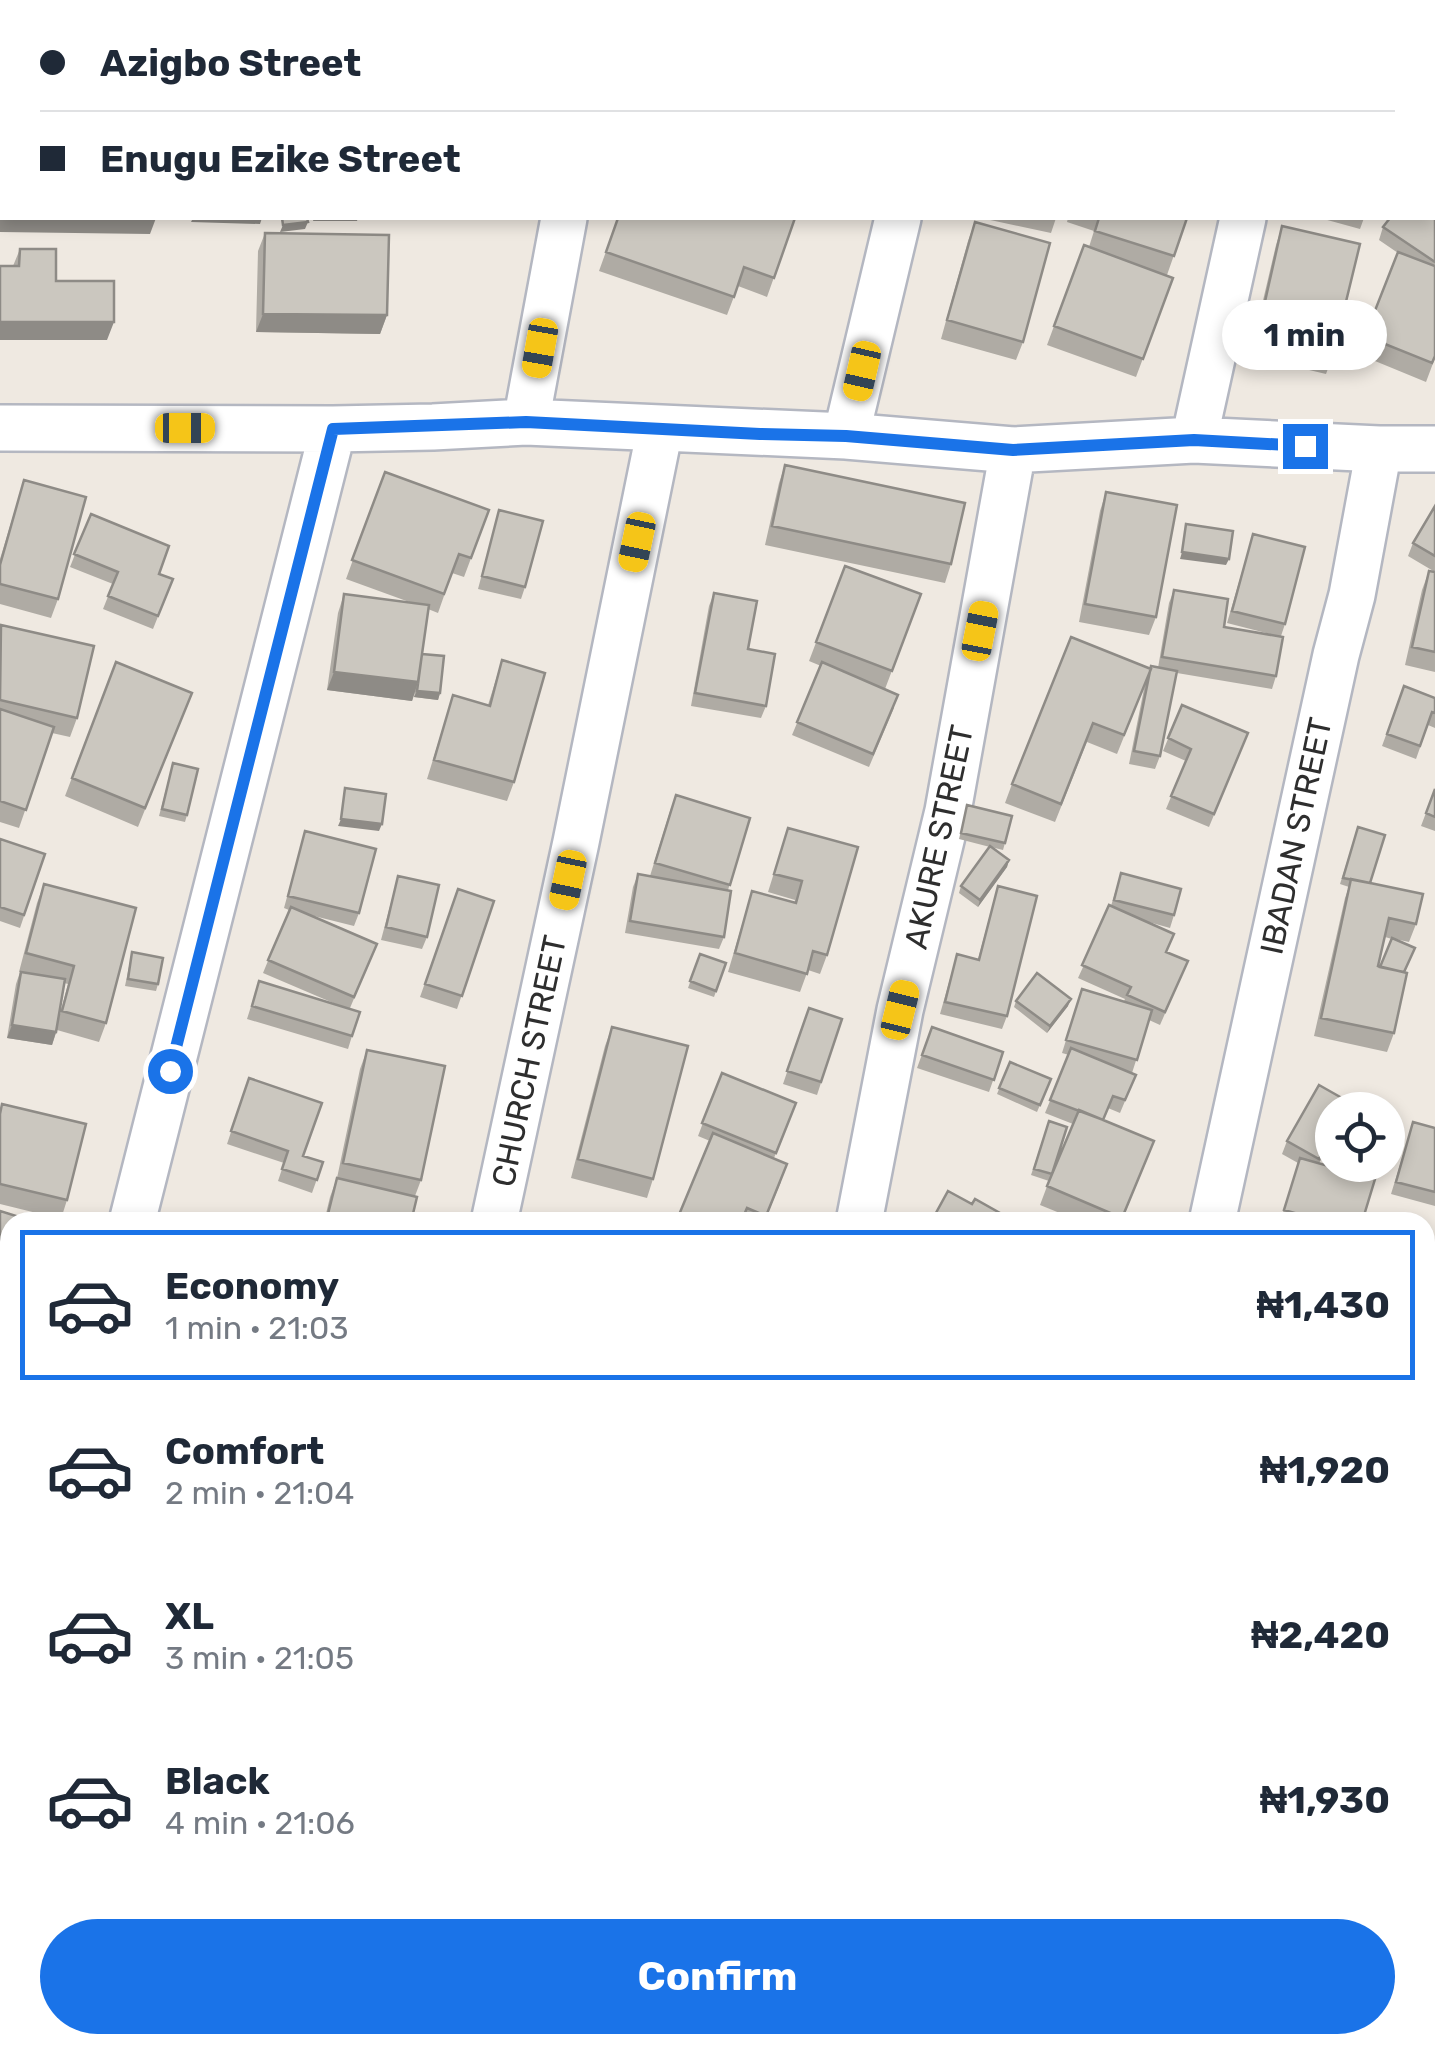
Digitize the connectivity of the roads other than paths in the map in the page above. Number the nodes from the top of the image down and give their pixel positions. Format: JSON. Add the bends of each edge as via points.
{"nodes":[{"id":1,"x":564,"y":220,"type":"edge"},
{"id":2,"x":898,"y":220,"type":"edge"},
{"id":3,"x":1242,"y":220,"type":"edge"},
{"id":4,"x":526,"y":422,"type":"junction"},
{"id":5,"x":0,"y":428,"type":"edge"},
{"id":6,"x":333,"y":429,"type":"junction"},
{"id":7,"x":660,"y":429,"type":"junction"},
{"id":8,"x":846,"y":436,"type":"junction"},
{"id":9,"x":1194,"y":440,"type":"junction"},
{"id":10,"x":1435,"y":448,"type":"edge"},
{"id":11,"x":1379,"y":449,"type":"junction"},
{"id":12,"x":1013,"y":450,"type":"junction"},
{"id":13,"x":135,"y":1212,"type":"edge"},
{"id":14,"x":496,"y":1212,"type":"edge"},
{"id":15,"x":861,"y":1212,"type":"edge"},
{"id":16,"x":1214,"y":1212,"type":"edge"}],
"edges":[{"from":1,"to":4,"type":"street"},
{"from":2,"to":8,"type":"street"},
{"from":3,"to":9,"type":"street"},
{"from":4,"to":6,"type":"street"},
{"from":4,"to":7,"type":"street"},
{"from":5,"to":6,"type":"street"},
{"from":6,"to":13,"type":"street"},
{"from":7,"to":8,"type":"street"},
{"from":7,"to":14,"type":"street","name":"CHURCH STREET"},
{"from":8,"to":12,"type":"street"},
{"from":9,"to":11,"type":"street"},
{"from":9,"to":12,"type":"street"},
{"from":10,"to":11,"type":"street"},
{"from":11,"to":16,"type":"street","name":"IBADAN STREET"},
{"from":12,"to":15,"type":"street","name":"AKURE STREET","via":[[948,811]]}]}
